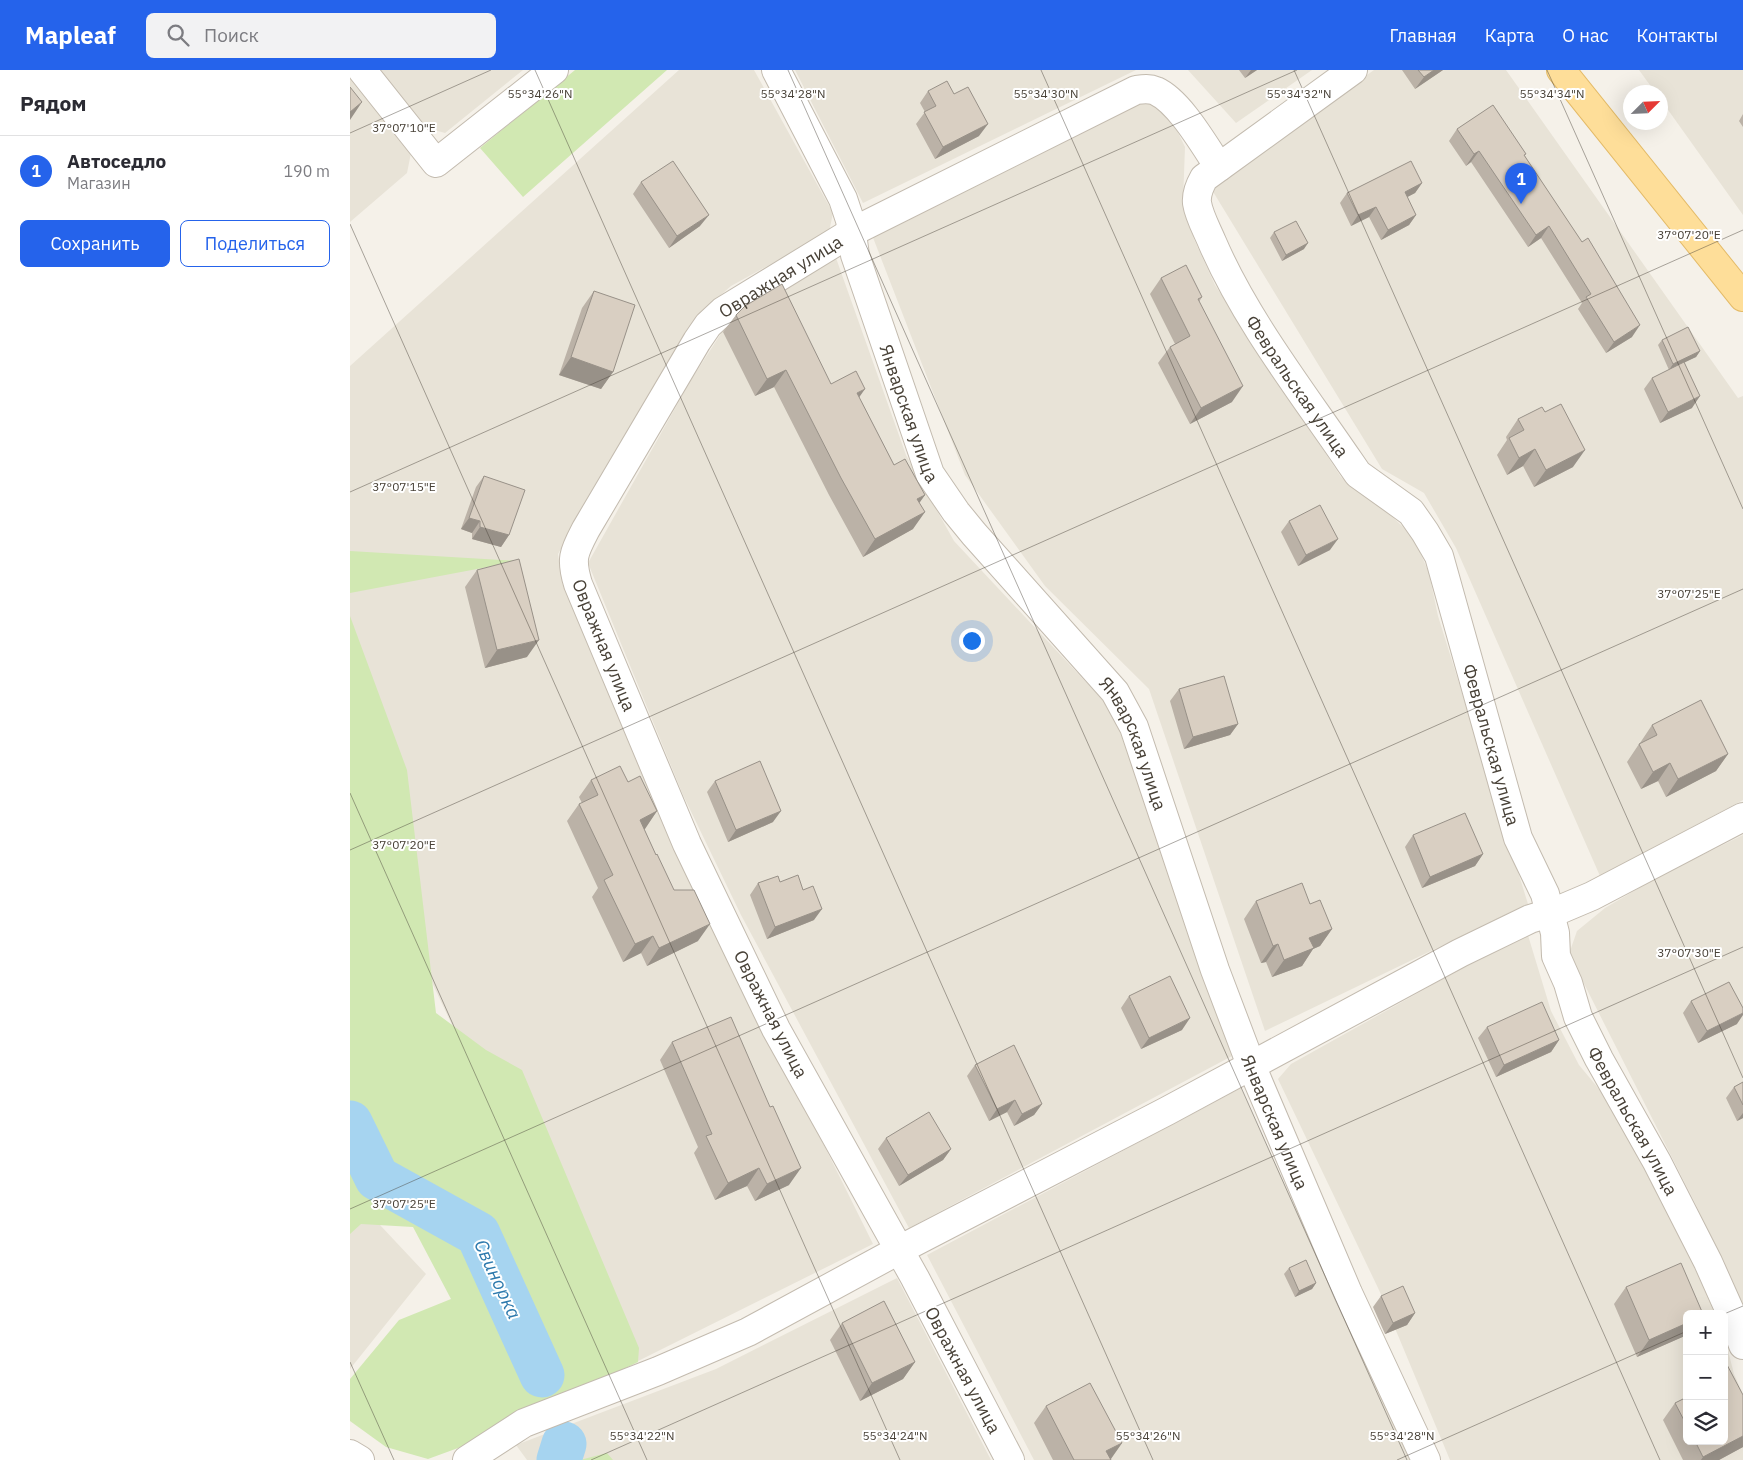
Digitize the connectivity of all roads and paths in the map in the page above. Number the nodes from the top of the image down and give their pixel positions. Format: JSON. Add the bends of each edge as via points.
{"nodes":[{"id":1,"x":362,"y":70,"type":"edge"},
{"id":2,"x":554,"y":70,"type":"edge"},
{"id":3,"x":776,"y":70,"type":"edge"},
{"id":4,"x":1353,"y":70,"type":"edge"},
{"id":5,"x":1561,"y":70,"type":"edge"},
{"id":6,"x":1211,"y":172,"type":"junction"},
{"id":7,"x":852,"y":232,"type":"junction"},
{"id":8,"x":1743,"y":297,"type":"edge"},
{"id":9,"x":1743,"y":817,"type":"edge"},
{"id":10,"x":1551,"y":912,"type":"junction"},
{"id":11,"x":1251,"y":1065,"type":"junction"},
{"id":12,"x":899,"y":1250,"type":"junction"},
{"id":13,"x":1743,"y":1345,"type":"edge"},
{"id":14,"x":350,"y":1454,"type":"edge"},
{"id":15,"x":360,"y":1460,"type":"edge"},
{"id":16,"x":468,"y":1460,"type":"edge"},
{"id":17,"x":1010,"y":1460,"type":"edge"},
{"id":18,"x":1426,"y":1460,"type":"edge"}],
"edges":[{"from":1,"to":2,"type":"street","via":[[436,163]]},
{"from":3,"to":7,"type":"street","name":"Январская улица","via":[[843,199]]},
{"from":4,"to":6,"type":"street"},
{"from":5,"to":8,"type":"main road"},
{"from":6,"to":7,"type":"street","name":"Овражная улица","via":[[1195,131],[1176,107],[1157,91],[1148,88],[1136,90]]},
{"from":6,"to":10,"type":"street","name":"Февральская улица","via":[[1199,185],[1197,202],[1219,259],[1252,318],[1358,474],[1410,512],[1439,556],[1518,838]]},
{"from":7,"to":11,"type":"street","name":"Январская улица","via":[[855,255],[930,474],[974,534],[1115,692],[1134,727],[1214,970]]},
{"from":7,"to":12,"type":"street","name":"Овражная улица","via":[[723,311],[708,325],[586,528],[574,552],[573,568],[691,852],[776,1029]]},
{"from":9,"to":10,"type":"street","via":[[1592,896]]},
{"from":10,"to":11,"type":"street","via":[[1460,953]]},
{"from":10,"to":13,"type":"street","name":"Февральская улица","via":[[1556,956],[1578,1017],[1658,1162],[1708,1262]]},
{"from":11,"to":12,"type":"street"},
{"from":11,"to":18,"type":"street","name":"Январская улица","via":[[1348,1292]]},
{"from":12,"to":16,"type":"street","via":[[726,1343],[524,1423]]},
{"from":12,"to":17,"type":"street","name":"Овражная улица"},
{"from":14,"to":15,"type":"street"}]}
